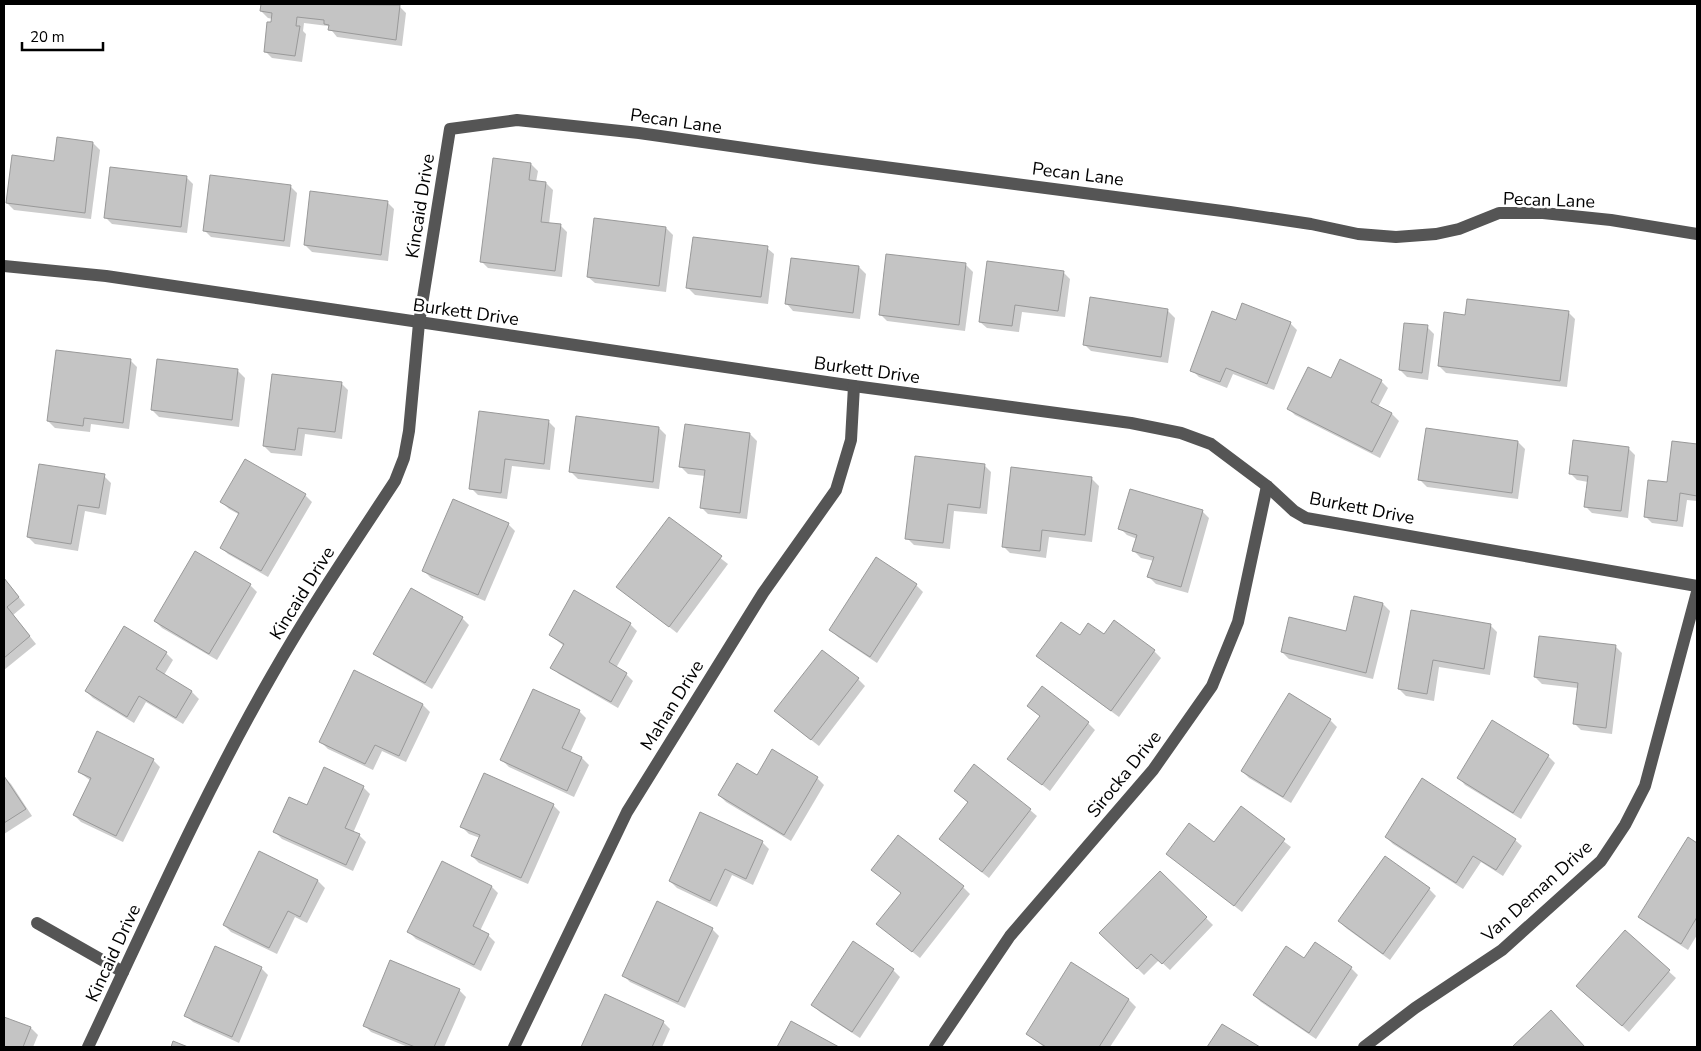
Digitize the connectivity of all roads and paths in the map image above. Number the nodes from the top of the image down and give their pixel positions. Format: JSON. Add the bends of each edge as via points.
{"nodes":[{"id":1,"x":450,"y":129,"type":"joint"},
{"id":2,"x":1697,"y":234,"type":"edge"},
{"id":3,"x":4,"y":266,"type":"edge"},
{"id":4,"x":419,"y":323,"type":"junction"},
{"id":5,"x":854,"y":386,"type":"junction"},
{"id":6,"x":1267,"y":486,"type":"junction"},
{"id":7,"x":1697,"y":586,"type":"edge"},
{"id":8,"x":1697,"y":592,"type":"edge"},
{"id":9,"x":37,"y":922,"type":"dead end"},
{"id":10,"x":123,"y":972,"type":"junction"},
{"id":11,"x":88,"y":1047,"type":"edge"},
{"id":12,"x":514,"y":1047,"type":"edge"},
{"id":13,"x":935,"y":1047,"type":"edge"},
{"id":14,"x":1364,"y":1047,"type":"edge"}],
"edges":[{"from":1,"to":2,"type":"street","name":"Pecan Lane","via":[[517,120],[638,133],[1311,224],[1358,234],[1396,237],[1436,234],[1459,229],[1498,213],[1611,220]]},
{"from":1,"to":4,"type":"street","name":"Kincaid Drive"},
{"from":3,"to":4,"type":"street","name":"Burkett Drive","via":[[106,276]]},
{"from":4,"to":5,"type":"street","name":"Burkett Drive"},
{"from":4,"to":10,"type":"street","name":"Kincaid Drive","via":[[409,431],[395,481],[310,610],[271,676],[198,815]]},
{"from":5,"to":6,"type":"street","name":"Burkett Drive","via":[[1131,423],[1181,433],[1211,444]]},
{"from":5,"to":12,"type":"street","name":"Mahan Drive","via":[[851,440],[836,490],[763,593],[627,812]]},
{"from":6,"to":7,"type":"street","name":"Burkett Drive","via":[[1306,518]]},
{"from":6,"to":13,"type":"street","name":"Sirocka Drive","via":[[1238,622],[1212,686],[1153,770],[1010,936]]},
{"from":8,"to":14,"type":"street","name":"Van Deman Drive","via":[[1645,786],[1625,825],[1601,860],[1502,950]]},
{"from":9,"to":10,"type":"street"},
{"from":10,"to":11,"type":"street","name":"Kincaid Drive"}]}
